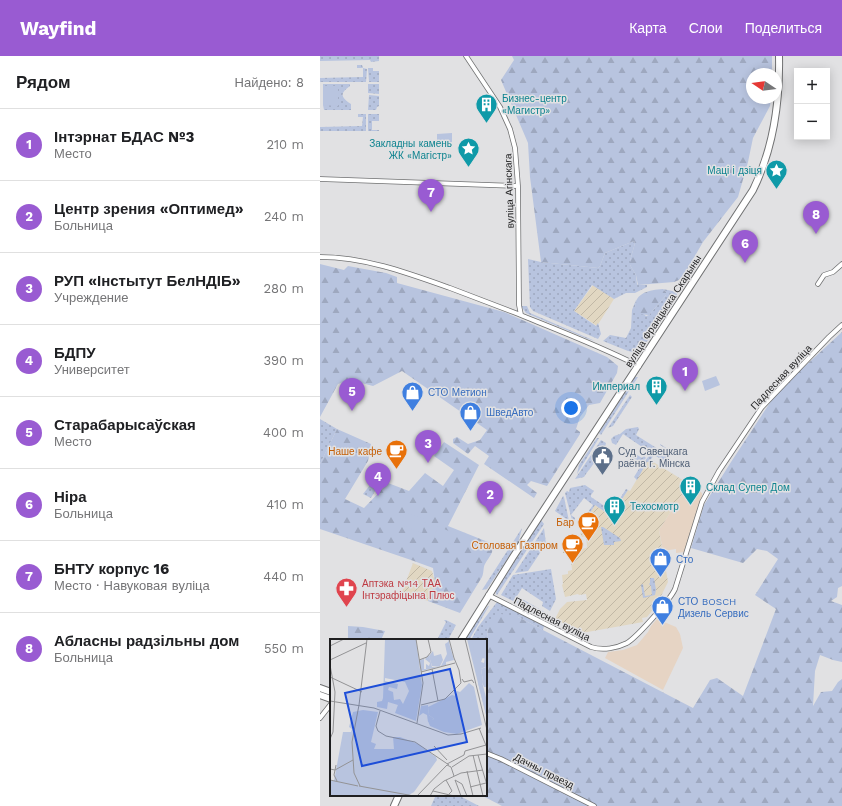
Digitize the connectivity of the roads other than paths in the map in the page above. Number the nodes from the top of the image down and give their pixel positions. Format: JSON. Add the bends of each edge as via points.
{"nodes":[{"id":1,"x":466,"y":56,"type":"edge"},
{"id":2,"x":779,"y":56,"type":"edge"},
{"id":3,"x":320,"y":179,"type":"edge"},
{"id":4,"x":518,"y":186,"type":"junction"},
{"id":5,"x":320,"y":257,"type":"edge"},
{"id":6,"x":842,"y":264,"type":"edge"},
{"id":7,"x":818,"y":284,"type":"dead end"},
{"id":8,"x":521,"y":315,"type":"junction"},
{"id":9,"x":842,"y":325,"type":"edge"},
{"id":10,"x":639,"y":366,"type":"junction"},
{"id":11,"x":488,"y":595,"type":"junction"},
{"id":12,"x":462,"y":639,"type":"edge"},
{"id":13,"x":320,"y":688,"type":"edge"},
{"id":14,"x":330,"y":692,"type":"edge"},
{"id":15,"x":320,"y":695,"type":"edge"},
{"id":16,"x":330,"y":699,"type":"edge"},
{"id":17,"x":330,"y":705,"type":"edge"},
{"id":18,"x":320,"y":718,"type":"edge"},
{"id":19,"x":487,"y":753,"type":"edge"},
{"id":20,"x":399,"y":796,"type":"edge"},
{"id":21,"x":394,"y":806,"type":"edge"},
{"id":22,"x":594,"y":806,"type":"edge"}],
"edges":[{"from":1,"to":4,"type":"street","name":"вуліца Агінскага","via":[[493,96],[510,130],[517,157]]},
{"from":2,"to":10,"type":"main road","name":"вуліца Францыска Скарыны","via":[[777,117],[761,174],[743,207]]},
{"from":3,"to":4,"type":"street"},
{"from":4,"to":8,"type":"street","name":"вуліца Агінскага"},
{"from":5,"to":8,"type":"street","via":[[382,266]]},
{"from":6,"to":7,"type":"street","via":[[833,272],[824,275]]},
{"from":8,"to":10,"type":"street"},
{"from":9,"to":11,"type":"street","name":"Падлесная вуліца","via":[[762,407],[749,424],[702,502],[672,595],[629,642],[614,648],[591,647]]},
{"from":10,"to":11,"type":"main road","name":"вуліца Францыска Скарыны"},
{"from":11,"to":12,"type":"main road","name":"вуліца Францыска Скарыны"},
{"from":13,"to":14,"type":"main road"},
{"from":15,"to":16,"type":"main road"},
{"from":17,"to":18,"type":"street"},
{"from":19,"to":22,"type":"street","name":"Дачны праезд"},
{"from":20,"to":21,"type":"main road"}]}
